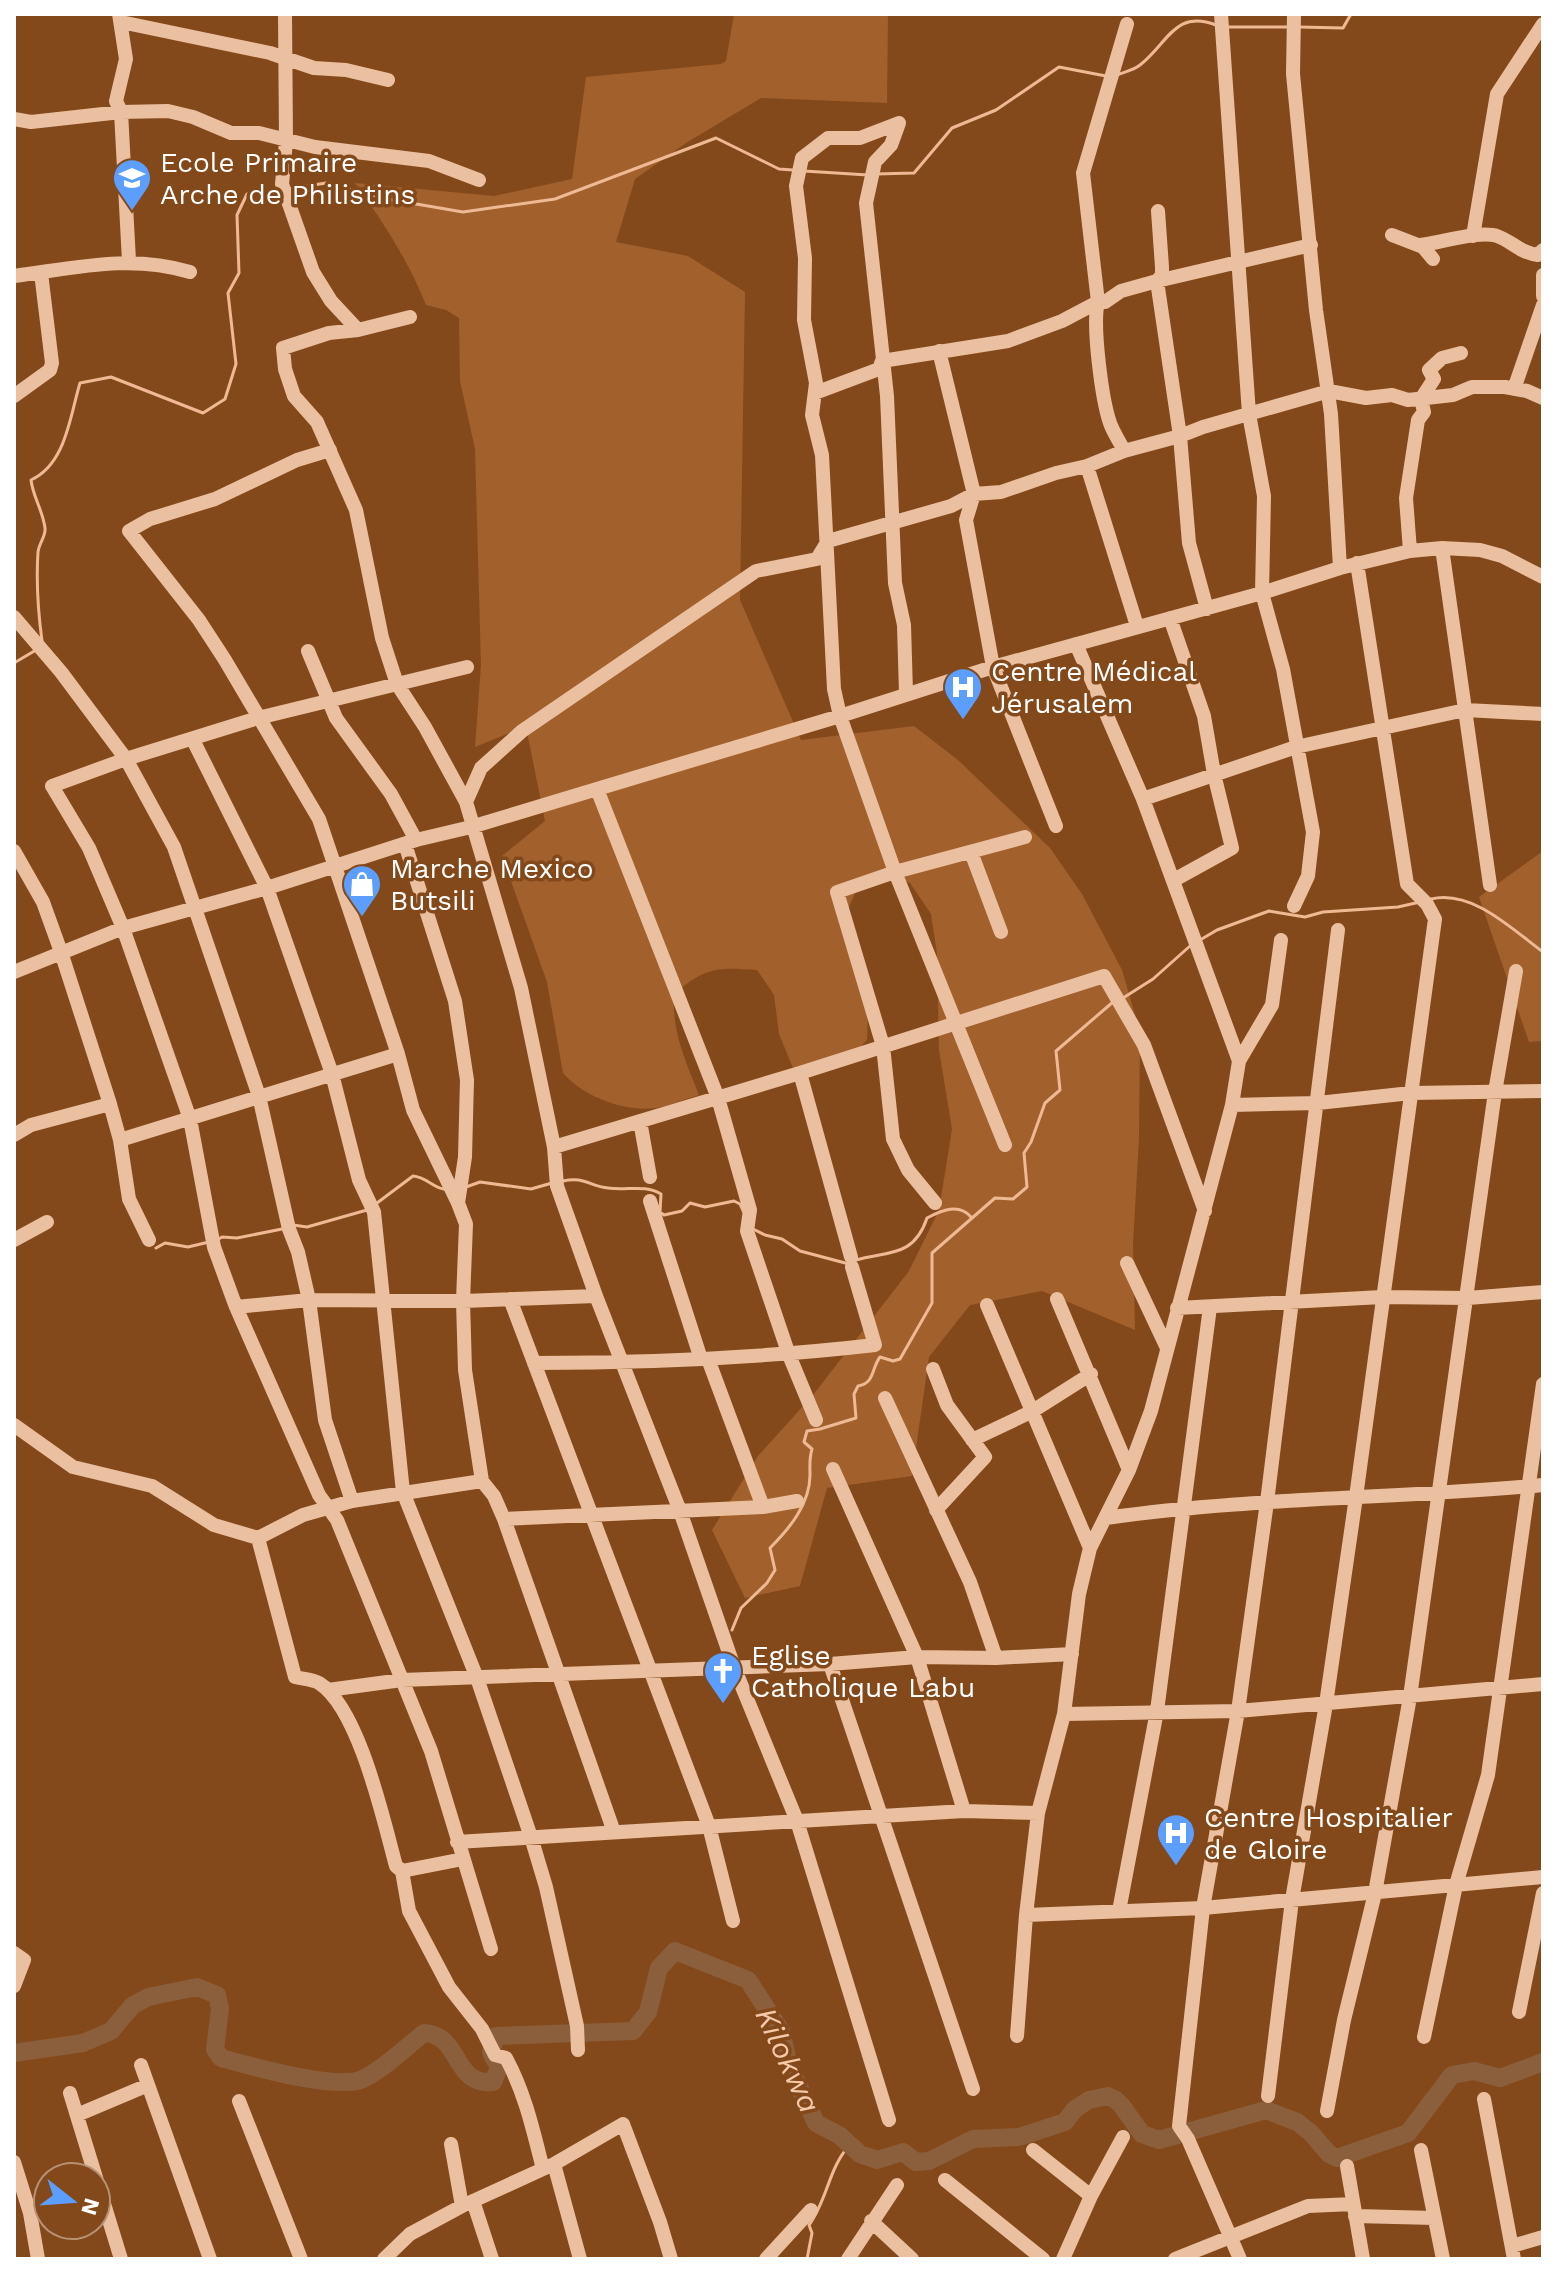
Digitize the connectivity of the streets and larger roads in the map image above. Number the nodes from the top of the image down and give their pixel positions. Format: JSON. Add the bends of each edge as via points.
{"nodes":[{"id":1,"x":285,"y":14,"type":"edge"},
{"id":2,"x":1294,"y":17,"type":"edge"},
{"id":3,"x":120,"y":18,"type":"edge"},
{"id":4,"x":1221,"y":23,"type":"edge"},
{"id":5,"x":1127,"y":24,"type":"dead end"},
{"id":6,"x":1543,"y":24,"type":"edge"},
{"id":7,"x":286,"y":57,"type":"junction"},
{"id":8,"x":388,"y":80,"type":"dead end"},
{"id":9,"x":121,"y":112,"type":"junction"},
{"id":10,"x":14,"y":119,"type":"edge"},
{"id":11,"x":286,"y":141,"type":"junction"},
{"id":12,"x":479,"y":180,"type":"dead end"},
{"id":13,"x":1158,"y":211,"type":"dead end"},
{"id":14,"x":1392,"y":235,"type":"dead end"},
{"id":15,"x":1473,"y":236,"type":"junction"},
{"id":16,"x":1311,"y":245,"type":"junction"},
{"id":17,"x":1420,"y":245,"type":"junction"},
{"id":18,"x":1433,"y":259,"type":"dead end"},
{"id":19,"x":129,"y":261,"type":"junction"},
{"id":20,"x":1237,"y":262,"type":"junction"},
{"id":21,"x":1542,"y":262,"type":"edge"},
{"id":22,"x":190,"y":272,"type":"dead end"},
{"id":23,"x":41,"y":273,"type":"junction"},
{"id":24,"x":14,"y":276,"type":"edge"},
{"id":25,"x":1157,"y":281,"type":"junction"},
{"id":26,"x":1543,"y":296,"type":"edge"},
{"id":27,"x":1098,"y":302,"type":"junction"},
{"id":28,"x":1543,"y":305,"type":"edge"},
{"id":29,"x":410,"y":317,"type":"dead end"},
{"id":30,"x":358,"y":330,"type":"junction"},
{"id":31,"x":939,"y":351,"type":"junction"},
{"id":32,"x":1461,"y":353,"type":"dead end"},
{"id":33,"x":882,"y":361,"type":"junction"},
{"id":34,"x":1514,"y":389,"type":"junction"},
{"id":35,"x":1329,"y":391,"type":"junction"},
{"id":36,"x":815,"y":393,"type":"junction"},
{"id":37,"x":14,"y":396,"type":"edge"},
{"id":38,"x":1543,"y":398,"type":"edge"},
{"id":39,"x":1421,"y":399,"type":"junction"},
{"id":40,"x":1249,"y":414,"type":"junction"},
{"id":41,"x":1180,"y":436,"type":"junction"},
{"id":42,"x":330,"y":450,"type":"junction"},
{"id":43,"x":1124,"y":451,"type":"junction"},
{"id":44,"x":1087,"y":466,"type":"junction"},
{"id":45,"x":974,"y":494,"type":"junction"},
{"id":46,"x":894,"y":522,"type":"junction"},
{"id":47,"x":828,"y":541,"type":"junction"},
{"id":48,"x":1442,"y":548,"type":"junction"},
{"id":49,"x":1410,"y":551,"type":"junction"},
{"id":50,"x":1357,"y":563,"type":"junction"},
{"id":51,"x":1340,"y":568,"type":"junction"},
{"id":52,"x":1543,"y":577,"type":"edge"},
{"id":53,"x":1262,"y":593,"type":"junction"},
{"id":54,"x":1207,"y":609,"type":"junction"},
{"id":55,"x":14,"y":617,"type":"edge"},
{"id":56,"x":1170,"y":618,"type":"junction"},
{"id":57,"x":1137,"y":626,"type":"junction"},
{"id":58,"x":1076,"y":644,"type":"junction"},
{"id":59,"x":308,"y":651,"type":"dead end"},
{"id":60,"x":467,"y":667,"type":"dead end"},
{"id":61,"x":993,"y":667,"type":"junction"},
{"id":62,"x":397,"y":684,"type":"junction"},
{"id":63,"x":906,"y":693,"type":"junction"},
{"id":64,"x":327,"y":701,"type":"junction"},
{"id":65,"x":1465,"y":710,"type":"junction"},
{"id":66,"x":1543,"y":714,"type":"edge"},
{"id":67,"x":840,"y":716,"type":"junction"},
{"id":68,"x":258,"y":718,"type":"junction"},
{"id":69,"x":1382,"y":728,"type":"junction"},
{"id":70,"x":193,"y":740,"type":"junction"},
{"id":71,"x":1296,"y":747,"type":"junction"},
{"id":72,"x":126,"y":759,"type":"junction"},
{"id":73,"x":1214,"y":774,"type":"junction"},
{"id":74,"x":597,"y":789,"type":"junction"},
{"id":75,"x":1143,"y":799,"type":"junction"},
{"id":76,"x":466,"y":802,"type":"junction"},
{"id":77,"x":1056,"y":826,"type":"dead end"},
{"id":78,"x":471,"y":827,"type":"junction"},
{"id":79,"x":1025,"y":837,"type":"dead end"},
{"id":80,"x":410,"y":842,"type":"junction"},
{"id":81,"x":14,"y":851,"type":"edge"},
{"id":82,"x":971,"y":852,"type":"junction"},
{"id":83,"x":336,"y":865,"type":"junction"},
{"id":84,"x":895,"y":872,"type":"junction"},
{"id":85,"x":1174,"y":880,"type":"junction"},
{"id":86,"x":1490,"y":885,"type":"dead end"},
{"id":87,"x":267,"y":888,"type":"junction"},
{"id":88,"x":1294,"y":906,"type":"dead end"},
{"id":89,"x":193,"y":909,"type":"junction"},
{"id":90,"x":123,"y":928,"type":"junction"},
{"id":91,"x":1338,"y":930,"type":"dead end"},
{"id":92,"x":1001,"y":932,"type":"dead end"},
{"id":93,"x":1281,"y":940,"type":"dead end"},
{"id":94,"x":61,"y":952,"type":"junction"},
{"id":95,"x":1516,"y":971,"type":"dead end"},
{"id":96,"x":14,"y":972,"type":"edge"},
{"id":97,"x":954,"y":1023,"type":"junction"},
{"id":98,"x":883,"y":1046,"type":"junction"},
{"id":99,"x":398,"y":1054,"type":"junction"},
{"id":100,"x":1239,"y":1061,"type":"junction"},
{"id":101,"x":800,"y":1073,"type":"junction"},
{"id":102,"x":332,"y":1074,"type":"junction"},
{"id":103,"x":1543,"y":1091,"type":"edge"},
{"id":104,"x":1495,"y":1092,"type":"junction"},
{"id":105,"x":1411,"y":1093,"type":"junction"},
{"id":106,"x":259,"y":1096,"type":"junction"},
{"id":107,"x":718,"y":1098,"type":"junction"},
{"id":108,"x":1318,"y":1103,"type":"junction"},
{"id":109,"x":110,"y":1104,"type":"junction"},
{"id":110,"x":1232,"y":1105,"type":"junction"},
{"id":111,"x":190,"y":1119,"type":"junction"},
{"id":112,"x":640,"y":1121,"type":"junction"},
{"id":113,"x":14,"y":1135,"type":"edge"},
{"id":114,"x":120,"y":1140,"type":"junction"},
{"id":115,"x":1005,"y":1145,"type":"dead end"},
{"id":116,"x":554,"y":1147,"type":"junction"},
{"id":117,"x":650,"y":1177,"type":"dead end"},
{"id":118,"x":650,"y":1201,"type":"dead end"},
{"id":119,"x":458,"y":1203,"type":"junction"},
{"id":120,"x":935,"y":1203,"type":"dead end"},
{"id":121,"x":1205,"y":1211,"type":"junction"},
{"id":122,"x":47,"y":1222,"type":"dead end"},
{"id":123,"x":14,"y":1240,"type":"edge"},
{"id":124,"x":149,"y":1240,"type":"dead end"},
{"id":125,"x":1127,"y":1263,"type":"dead end"},
{"id":126,"x":1543,"y":1292,"type":"edge"},
{"id":127,"x":596,"y":1296,"type":"junction"},
{"id":128,"x":1382,"y":1297,"type":"junction"},
{"id":129,"x":1468,"y":1298,"type":"junction"},
{"id":130,"x":510,"y":1299,"type":"junction"},
{"id":131,"x":1057,"y":1299,"type":"dead end"},
{"id":132,"x":309,"y":1300,"type":"junction"},
{"id":133,"x":384,"y":1300,"type":"junction"},
{"id":134,"x":463,"y":1301,"type":"junction"},
{"id":135,"x":1292,"y":1301,"type":"junction"},
{"id":136,"x":987,"y":1305,"type":"dead end"},
{"id":137,"x":236,"y":1307,"type":"junction"},
{"id":138,"x":1210,"y":1307,"type":"junction"},
{"id":139,"x":1177,"y":1308,"type":"junction"},
{"id":140,"x":1167,"y":1348,"type":"junction"},
{"id":141,"x":789,"y":1355,"type":"junction"},
{"id":142,"x":705,"y":1359,"type":"junction"},
{"id":143,"x":534,"y":1363,"type":"junction"},
{"id":144,"x":622,"y":1363,"type":"junction"},
{"id":145,"x":933,"y":1369,"type":"dead end"},
{"id":146,"x":1091,"y":1374,"type":"junction"},
{"id":147,"x":1543,"y":1384,"type":"edge"},
{"id":148,"x":885,"y":1398,"type":"dead end"},
{"id":149,"x":1031,"y":1412,"type":"junction"},
{"id":150,"x":816,"y":1420,"type":"dead end"},
{"id":151,"x":14,"y":1425,"type":"edge"},
{"id":152,"x":972,"y":1440,"type":"junction"},
{"id":153,"x":833,"y":1469,"type":"dead end"},
{"id":154,"x":1129,"y":1470,"type":"junction"},
{"id":155,"x":482,"y":1481,"type":"junction"},
{"id":156,"x":1536,"y":1486,"type":"edge"},
{"id":157,"x":403,"y":1492,"type":"junction"},
{"id":158,"x":1440,"y":1494,"type":"junction"},
{"id":159,"x":1356,"y":1497,"type":"junction"},
{"id":160,"x":352,"y":1501,"type":"junction"},
{"id":161,"x":797,"y":1501,"type":"dead end"},
{"id":162,"x":1267,"y":1502,"type":"junction"},
{"id":163,"x":763,"y":1507,"type":"junction"},
{"id":164,"x":1182,"y":1507,"type":"junction"},
{"id":165,"x":329,"y":1508,"type":"junction"},
{"id":166,"x":936,"y":1510,"type":"junction"},
{"id":167,"x":680,"y":1511,"type":"junction"},
{"id":168,"x":591,"y":1515,"type":"junction"},
{"id":169,"x":1106,"y":1518,"type":"junction"},
{"id":170,"x":504,"y":1519,"type":"junction"},
{"id":171,"x":258,"y":1538,"type":"junction"},
{"id":172,"x":1090,"y":1548,"type":"junction"},
{"id":173,"x":1072,"y":1654,"type":"junction"},
{"id":174,"x":917,"y":1657,"type":"junction"},
{"id":175,"x":996,"y":1658,"type":"junction"},
{"id":176,"x":830,"y":1664,"type":"junction"},
{"id":177,"x":734,"y":1667,"type":"junction"},
{"id":178,"x":650,"y":1670,"type":"junction"},
{"id":179,"x":560,"y":1673,"type":"junction"},
{"id":180,"x":477,"y":1678,"type":"junction"},
{"id":181,"x":402,"y":1680,"type":"junction"},
{"id":182,"x":1543,"y":1684,"type":"edge"},
{"id":183,"x":1502,"y":1688,"type":"junction"},
{"id":184,"x":328,"y":1690,"type":"junction"},
{"id":185,"x":1410,"y":1697,"type":"junction"},
{"id":186,"x":1326,"y":1704,"type":"junction"},
{"id":187,"x":1157,"y":1711,"type":"junction"},
{"id":188,"x":1238,"y":1711,"type":"junction"},
{"id":189,"x":1064,"y":1714,"type":"junction"},
{"id":190,"x":964,"y":1811,"type":"junction"},
{"id":191,"x":1038,"y":1813,"type":"junction"},
{"id":192,"x":882,"y":1816,"type":"junction"},
{"id":193,"x":797,"y":1821,"type":"junction"},
{"id":194,"x":709,"y":1826,"type":"junction"},
{"id":195,"x":614,"y":1832,"type":"junction"},
{"id":196,"x":531,"y":1837,"type":"junction"},
{"id":197,"x":457,"y":1842,"type":"junction"},
{"id":198,"x":463,"y":1859,"type":"junction"},
{"id":199,"x":402,"y":1871,"type":"junction"},
{"id":200,"x":1543,"y":1877,"type":"edge"},
{"id":201,"x":1456,"y":1885,"type":"junction"},
{"id":202,"x":1375,"y":1893,"type":"junction"},
{"id":203,"x":1543,"y":1893,"type":"edge"},
{"id":204,"x":1292,"y":1900,"type":"junction"},
{"id":205,"x":1203,"y":1908,"type":"junction"},
{"id":206,"x":1119,"y":1911,"type":"junction"},
{"id":207,"x":1026,"y":1915,"type":"junction"},
{"id":208,"x":733,"y":1921,"type":"dead end"},
{"id":209,"x":491,"y":1949,"type":"dead end"},
{"id":210,"x":14,"y":1953,"type":"edge"},
{"id":211,"x":14,"y":1986,"type":"edge"},
{"id":212,"x":1519,"y":2012,"type":"dead end"},
{"id":213,"x":1017,"y":2036,"type":"dead end"},
{"id":214,"x":1424,"y":2037,"type":"dead end"},
{"id":215,"x":578,"y":2046,"type":"dead end"},
{"id":216,"x":141,"y":2065,"type":"dead end"},
{"id":217,"x":148,"y":2085,"type":"junction"},
{"id":218,"x":973,"y":2089,"type":"dead end"},
{"id":219,"x":70,"y":2093,"type":"dead end"},
{"id":220,"x":1268,"y":2096,"type":"dead end"},
{"id":221,"x":1484,"y":2099,"type":"dead end"},
{"id":222,"x":239,"y":2101,"type":"dead end"},
{"id":223,"x":1327,"y":2111,"type":"dead end"},
{"id":224,"x":77,"y":2115,"type":"junction"},
{"id":225,"x":889,"y":2120,"type":"dead end"},
{"id":226,"x":1123,"y":2137,"type":"dead end"},
{"id":227,"x":451,"y":2144,"type":"dead end"},
{"id":228,"x":1033,"y":2150,"type":"dead end"},
{"id":229,"x":1421,"y":2150,"type":"dead end"},
{"id":230,"x":14,"y":2162,"type":"edge"},
{"id":231,"x":548,"y":2166,"type":"junction"},
{"id":232,"x":1347,"y":2166,"type":"dead end"},
{"id":233,"x":945,"y":2180,"type":"dead end"},
{"id":234,"x":897,"y":2185,"type":"dead end"},
{"id":235,"x":1091,"y":2196,"type":"junction"},
{"id":236,"x":468,"y":2203,"type":"junction"},
{"id":237,"x":811,"y":2210,"type":"dead end"},
{"id":238,"x":1354,"y":2210,"type":"junction"},
{"id":239,"x":1435,"y":2218,"type":"junction"},
{"id":240,"x":871,"y":2221,"type":"junction"},
{"id":241,"x":1543,"y":2237,"type":"edge"},
{"id":242,"x":1230,"y":2238,"type":"junction"},
{"id":243,"x":1513,"y":2252,"type":"edge"},
{"id":244,"x":390,"y":2257,"type":"edge"},
{"id":245,"x":767,"y":2258,"type":"edge"},
{"id":246,"x":38,"y":2259,"type":"edge"},
{"id":247,"x":121,"y":2259,"type":"edge"},
{"id":248,"x":210,"y":2259,"type":"edge"},
{"id":249,"x":301,"y":2259,"type":"edge"},
{"id":250,"x":492,"y":2259,"type":"edge"},
{"id":251,"x":580,"y":2259,"type":"edge"},
{"id":252,"x":671,"y":2259,"type":"edge"},
{"id":253,"x":784,"y":2259,"type":"edge"},
{"id":254,"x":848,"y":2259,"type":"edge"},
{"id":255,"x":912,"y":2259,"type":"edge"},
{"id":256,"x":1043,"y":2259,"type":"edge"},
{"id":257,"x":1063,"y":2259,"type":"edge"},
{"id":258,"x":1175,"y":2259,"type":"edge"},
{"id":259,"x":1240,"y":2259,"type":"edge"},
{"id":260,"x":1363,"y":2259,"type":"edge"},
{"id":261,"x":1443,"y":2259,"type":"edge"}],
"edges":[{"from":1,"to":7,"type":"street"},
{"from":2,"to":16,"type":"street","via":[[1293,74]]},
{"from":3,"to":7,"type":"street"},
{"from":3,"to":9,"type":"street","via":[[126,59],[116,101]]},
{"from":4,"to":20,"type":"street"},
{"from":5,"to":27,"type":"street","via":[[1083,173]]},
{"from":6,"to":15,"type":"street","via":[[1497,94]]},
{"from":7,"to":8,"type":"street","via":[[314,68]]},
{"from":7,"to":11,"type":"street"},
{"from":9,"to":10,"type":"street","via":[[31,122]]},
{"from":9,"to":11,"type":"street","via":[[168,111],[231,133],[259,133]]},
{"from":9,"to":19,"type":"street"},
{"from":11,"to":12,"type":"street","via":[[429,161]]},
{"from":11,"to":30,"type":"street","via":[[282,184],[313,272]]},
{"from":13,"to":25,"type":"street","via":[[1162,275]]},
{"from":14,"to":17,"type":"street"},
{"from":15,"to":17,"type":"street"},
{"from":15,"to":21,"type":"street","via":[[1497,235]]},
{"from":16,"to":20,"type":"street"},
{"from":16,"to":35,"type":"street"},
{"from":17,"to":18,"type":"street"},
{"from":19,"to":22,"type":"street"},
{"from":19,"to":23,"type":"street"},
{"from":20,"to":25,"type":"street"},
{"from":20,"to":40,"type":"street"},
{"from":21,"to":26,"type":"street"},
{"from":23,"to":24,"type":"street"},
{"from":23,"to":37,"type":"street","via":[[52,363]]},
{"from":25,"to":27,"type":"street"},
{"from":25,"to":41,"type":"street"},
{"from":27,"to":31,"type":"street","via":[[1008,341]]},
{"from":27,"to":43,"type":"street","via":[[1103,393]]},
{"from":28,"to":34,"type":"street"},
{"from":29,"to":30,"type":"street"},
{"from":30,"to":42,"type":"street","via":[[283,348],[294,396],[312,413]]},
{"from":31,"to":33,"type":"street"},
{"from":31,"to":45,"type":"street"},
{"from":32,"to":39,"type":"street","via":[[1442,358],[1429,370],[1434,379]]},
{"from":33,"to":36,"type":"street","via":[[879,369]]},
{"from":33,"to":36,"type":"street","via":[[866,203],[875,162],[891,145],[899,123],[860,138],[828,138],[802,158],[796,186],[805,258],[804,320]]},
{"from":33,"to":46,"type":"street"},
{"from":34,"to":38,"type":"street"},
{"from":34,"to":39,"type":"street","via":[[1472,387]]},
{"from":35,"to":39,"type":"street"},
{"from":35,"to":40,"type":"street"},
{"from":35,"to":51,"type":"street"},
{"from":36,"to":47,"type":"street","via":[[812,415],[822,455]]},
{"from":39,"to":49,"type":"street","via":[[1424,412],[1418,420],[1406,498]]},
{"from":40,"to":41,"type":"street"},
{"from":40,"to":53,"type":"street","via":[[1264,496]]},
{"from":41,"to":43,"type":"street"},
{"from":41,"to":54,"type":"street","via":[[1189,543]]},
{"from":42,"to":62,"type":"street","via":[[356,510],[382,638]]},
{"from":42,"to":68,"type":"street","via":[[129,531],[199,620]]},
{"from":43,"to":44,"type":"street"},
{"from":44,"to":45,"type":"street","via":[[1001,492]]},
{"from":44,"to":57,"type":"street"},
{"from":45,"to":46,"type":"street"},
{"from":45,"to":61,"type":"street","via":[[966,520]]},
{"from":46,"to":47,"type":"street"},
{"from":46,"to":63,"type":"street"},
{"from":47,"to":67,"type":"street","via":[[831,654]]},
{"from":47,"to":76,"type":"street","via":[[817,559],[756,571],[522,731],[481,768]]},
{"from":48,"to":49,"type":"street"},
{"from":48,"to":52,"type":"street","via":[[1502,556]]},
{"from":48,"to":65,"type":"street"},
{"from":49,"to":50,"type":"street"},
{"from":50,"to":51,"type":"street"},
{"from":50,"to":69,"type":"street"},
{"from":51,"to":53,"type":"street"},
{"from":53,"to":54,"type":"street"},
{"from":53,"to":71,"type":"street","via":[[1283,669]]},
{"from":54,"to":56,"type":"street"},
{"from":55,"to":72,"type":"street"},
{"from":56,"to":57,"type":"street"},
{"from":56,"to":73,"type":"street","via":[[1204,716]]},
{"from":57,"to":58,"type":"street"},
{"from":58,"to":61,"type":"street"},
{"from":58,"to":75,"type":"street"},
{"from":59,"to":64,"type":"street"},
{"from":60,"to":62,"type":"street"},
{"from":61,"to":63,"type":"street"},
{"from":61,"to":77,"type":"street"},
{"from":62,"to":64,"type":"street"},
{"from":62,"to":76,"type":"street"},
{"from":63,"to":67,"type":"street"},
{"from":64,"to":68,"type":"street"},
{"from":64,"to":80,"type":"street","via":[[391,794]]},
{"from":65,"to":66,"type":"street"},
{"from":65,"to":69,"type":"street"},
{"from":65,"to":86,"type":"street"},
{"from":67,"to":74,"type":"street"},
{"from":67,"to":84,"type":"street"},
{"from":68,"to":70,"type":"street"},
{"from":68,"to":83,"type":"street","via":[[319,819]]},
{"from":69,"to":71,"type":"street"},
{"from":69,"to":105,"type":"street","via":[[1407,884],[1435,919]]},
{"from":70,"to":72,"type":"street"},
{"from":70,"to":87,"type":"street"},
{"from":71,"to":73,"type":"street"},
{"from":71,"to":88,"type":"street","via":[[1313,832],[1308,876]]},
{"from":72,"to":89,"type":"street","via":[[174,847]]},
{"from":72,"to":90,"type":"street","via":[[52,786],[89,848]]},
{"from":73,"to":75,"type":"street"},
{"from":73,"to":85,"type":"street","via":[[1232,848]]},
{"from":74,"to":78,"type":"street"},
{"from":74,"to":107,"type":"street"},
{"from":75,"to":85,"type":"street"},
{"from":76,"to":78,"type":"street"},
{"from":78,"to":80,"type":"street"},
{"from":78,"to":116,"type":"street","via":[[521,988]]},
{"from":79,"to":82,"type":"street"},
{"from":80,"to":83,"type":"street"},
{"from":80,"to":119,"type":"street","via":[[455,1001],[467,1080]]},
{"from":81,"to":94,"type":"street","via":[[43,902]]},
{"from":82,"to":84,"type":"street"},
{"from":82,"to":92,"type":"street"},
{"from":83,"to":87,"type":"street"},
{"from":83,"to":99,"type":"street"},
{"from":84,"to":97,"type":"street"},
{"from":84,"to":98,"type":"street","via":[[837,892]]},
{"from":85,"to":100,"type":"street"},
{"from":87,"to":89,"type":"street"},
{"from":87,"to":102,"type":"street"},
{"from":89,"to":90,"type":"street"},
{"from":89,"to":106,"type":"street"},
{"from":90,"to":94,"type":"street"},
{"from":90,"to":111,"type":"street"},
{"from":91,"to":108,"type":"street"},
{"from":93,"to":100,"type":"street","via":[[1272,1005]]},
{"from":94,"to":96,"type":"street"},
{"from":94,"to":109,"type":"street"},
{"from":95,"to":104,"type":"street"},
{"from":97,"to":98,"type":"street"},
{"from":97,"to":115,"type":"street"},
{"from":97,"to":121,"type":"street","via":[[1104,976],[1144,1045]]},
{"from":98,"to":101,"type":"street"},
{"from":98,"to":120,"type":"street","via":[[893,1139],[908,1170]]},
{"from":99,"to":102,"type":"street"},
{"from":99,"to":119,"type":"street","via":[[413,1110]]},
{"from":100,"to":110,"type":"street"},
{"from":101,"to":107,"type":"street"},
{"from":101,"to":141,"type":"street","via":[[875,1345]]},
{"from":102,"to":106,"type":"street"},
{"from":102,"to":133,"type":"street","via":[[359,1180],[372,1208]]},
{"from":103,"to":104,"type":"street"},
{"from":104,"to":105,"type":"street"},
{"from":104,"to":129,"type":"street"},
{"from":105,"to":108,"type":"street"},
{"from":105,"to":128,"type":"street"},
{"from":106,"to":111,"type":"street"},
{"from":106,"to":132,"type":"street"},
{"from":107,"to":112,"type":"street"},
{"from":107,"to":141,"type":"street","via":[[750,1210],[748,1228]]},
{"from":108,"to":110,"type":"street"},
{"from":108,"to":135,"type":"street"},
{"from":109,"to":113,"type":"street","via":[[31,1125]]},
{"from":109,"to":114,"type":"street"},
{"from":110,"to":121,"type":"street"},
{"from":111,"to":114,"type":"street"},
{"from":111,"to":137,"type":"street","via":[[213,1243]]},
{"from":112,"to":116,"type":"street"},
{"from":112,"to":117,"type":"street"},
{"from":114,"to":124,"type":"street","via":[[129,1199]]},
{"from":116,"to":127,"type":"street","via":[[556,1182]]},
{"from":118,"to":142,"type":"street"},
{"from":119,"to":134,"type":"street","via":[[466,1224]]},
{"from":121,"to":139,"type":"street"},
{"from":122,"to":123,"type":"street"},
{"from":125,"to":140,"type":"street"},
{"from":126,"to":129,"type":"street"},
{"from":127,"to":130,"type":"street"},
{"from":127,"to":144,"type":"street"},
{"from":128,"to":129,"type":"street"},
{"from":128,"to":135,"type":"street"},
{"from":128,"to":159,"type":"street"},
{"from":129,"to":158,"type":"street"},
{"from":130,"to":134,"type":"street"},
{"from":130,"to":143,"type":"street"},
{"from":131,"to":146,"type":"street"},
{"from":132,"to":133,"type":"street"},
{"from":132,"to":137,"type":"street"},
{"from":132,"to":160,"type":"street","via":[[325,1420]]},
{"from":133,"to":134,"type":"street"},
{"from":133,"to":157,"type":"street"},
{"from":134,"to":155,"type":"street","via":[[465,1370]]},
{"from":135,"to":138,"type":"street"},
{"from":135,"to":162,"type":"street"},
{"from":136,"to":149,"type":"street"},
{"from":137,"to":165,"type":"street"},
{"from":138,"to":139,"type":"street"},
{"from":138,"to":164,"type":"street"},
{"from":139,"to":140,"type":"street"},
{"from":140,"to":154,"type":"street"},
{"from":141,"to":142,"type":"street"},
{"from":141,"to":150,"type":"street"},
{"from":142,"to":144,"type":"street"},
{"from":142,"to":163,"type":"street"},
{"from":143,"to":144,"type":"street"},
{"from":143,"to":168,"type":"street"},
{"from":144,"to":167,"type":"street"},
{"from":145,"to":152,"type":"street","via":[[947,1405]]},
{"from":146,"to":149,"type":"street"},
{"from":146,"to":154,"type":"street"},
{"from":147,"to":156,"type":"street"},
{"from":148,"to":166,"type":"street"},
{"from":149,"to":152,"type":"street"},
{"from":149,"to":172,"type":"street"},
{"from":151,"to":171,"type":"street","via":[[73,1467],[152,1486],[214,1525]]},
{"from":152,"to":166,"type":"street","via":[[985,1457]]},
{"from":153,"to":174,"type":"street"},
{"from":154,"to":169,"type":"street"},
{"from":155,"to":157,"type":"street"},
{"from":155,"to":170,"type":"street"},
{"from":156,"to":158,"type":"street"},
{"from":156,"to":183,"type":"street"},
{"from":157,"to":160,"type":"street"},
{"from":157,"to":180,"type":"street"},
{"from":158,"to":159,"type":"street"},
{"from":158,"to":185,"type":"street"},
{"from":159,"to":162,"type":"street"},
{"from":159,"to":186,"type":"street"},
{"from":160,"to":165,"type":"street"},
{"from":161,"to":163,"type":"street"},
{"from":162,"to":164,"type":"street"},
{"from":162,"to":188,"type":"street"},
{"from":163,"to":167,"type":"street"},
{"from":164,"to":169,"type":"street"},
{"from":164,"to":187,"type":"street"},
{"from":165,"to":171,"type":"street"},
{"from":165,"to":181,"type":"street"},
{"from":166,"to":175,"type":"street","via":[[970,1582]]},
{"from":167,"to":168,"type":"street"},
{"from":167,"to":177,"type":"street"},
{"from":168,"to":170,"type":"street"},
{"from":168,"to":178,"type":"street"},
{"from":169,"to":172,"type":"street"},
{"from":170,"to":179,"type":"street"},
{"from":171,"to":184,"type":"street","via":[[295,1677]]},
{"from":172,"to":173,"type":"street"},
{"from":173,"to":175,"type":"street"},
{"from":173,"to":189,"type":"street"},
{"from":174,"to":175,"type":"street"},
{"from":174,"to":176,"type":"street"},
{"from":174,"to":190,"type":"street"},
{"from":176,"to":177,"type":"street"},
{"from":176,"to":192,"type":"street"},
{"from":177,"to":178,"type":"street"},
{"from":177,"to":193,"type":"street"},
{"from":178,"to":179,"type":"street"},
{"from":178,"to":194,"type":"street"},
{"from":179,"to":180,"type":"street"},
{"from":179,"to":195,"type":"street"},
{"from":180,"to":181,"type":"street"},
{"from":180,"to":196,"type":"street"},
{"from":181,"to":184,"type":"street"},
{"from":181,"to":197,"type":"street","via":[[431,1751]]},
{"from":182,"to":183,"type":"street"},
{"from":183,"to":185,"type":"street"},
{"from":183,"to":201,"type":"street","via":[[1488,1775]]},
{"from":184,"to":199,"type":"street","via":[[359,1740],[396,1866]]},
{"from":185,"to":186,"type":"street"},
{"from":185,"to":202,"type":"street"},
{"from":186,"to":188,"type":"street"},
{"from":186,"to":204,"type":"street"},
{"from":187,"to":188,"type":"street"},
{"from":187,"to":189,"type":"street"},
{"from":187,"to":206,"type":"street"},
{"from":188,"to":205,"type":"street"},
{"from":189,"to":191,"type":"street"},
{"from":190,"to":191,"type":"street"},
{"from":190,"to":192,"type":"street"},
{"from":191,"to":207,"type":"street"},
{"from":192,"to":193,"type":"street"},
{"from":192,"to":218,"type":"street"},
{"from":193,"to":194,"type":"street"},
{"from":193,"to":225,"type":"street"},
{"from":194,"to":195,"type":"street"},
{"from":194,"to":208,"type":"street"},
{"from":195,"to":196,"type":"street"},
{"from":196,"to":197,"type":"street"},
{"from":196,"to":215,"type":"street"},
{"from":197,"to":198,"type":"street"},
{"from":198,"to":199,"type":"street"},
{"from":198,"to":209,"type":"street"},
{"from":199,"to":231,"type":"street","via":[[409,1911],[449,1987],[518,2079]]},
{"from":200,"to":201,"type":"street"},
{"from":201,"to":202,"type":"street"},
{"from":201,"to":214,"type":"street"},
{"from":202,"to":204,"type":"street"},
{"from":202,"to":223,"type":"street"},
{"from":203,"to":212,"type":"street"},
{"from":204,"to":205,"type":"street"},
{"from":204,"to":220,"type":"street"},
{"from":205,"to":206,"type":"street"},
{"from":205,"to":242,"type":"street","via":[[1184,2133]]},
{"from":206,"to":207,"type":"street"},
{"from":207,"to":213,"type":"street"},
{"from":210,"to":211,"type":"street","via":[[24,1960]]},
{"from":216,"to":217,"type":"street"},
{"from":217,"to":224,"type":"street"},
{"from":217,"to":248,"type":"street"},
{"from":219,"to":224,"type":"street"},
{"from":221,"to":243,"type":"street"},
{"from":222,"to":249,"type":"street"},
{"from":224,"to":247,"type":"street"},
{"from":226,"to":235,"type":"street"},
{"from":227,"to":236,"type":"street"},
{"from":228,"to":235,"type":"street"},
{"from":229,"to":239,"type":"street"},
{"from":230,"to":246,"type":"street"},
{"from":231,"to":236,"type":"street"},
{"from":231,"to":251,"type":"street"},
{"from":231,"to":252,"type":"street","via":[[623,2124]]},
{"from":232,"to":238,"type":"street"},
{"from":233,"to":256,"type":"street"},
{"from":234,"to":240,"type":"street"},
{"from":235,"to":257,"type":"street"},
{"from":236,"to":244,"type":"street","via":[[410,2234]]},
{"from":236,"to":250,"type":"street"},
{"from":237,"to":245,"type":"street"},
{"from":238,"to":239,"type":"street"},
{"from":238,"to":242,"type":"street","via":[[1308,2206]]},
{"from":238,"to":260,"type":"street"},
{"from":239,"to":261,"type":"street"},
{"from":240,"to":254,"type":"street"},
{"from":240,"to":255,"type":"street"},
{"from":241,"to":243,"type":"street"},
{"from":242,"to":258,"type":"street"},
{"from":242,"to":259,"type":"street"},
{"from":245,"to":253,"type":"street","via":[[773,2253]]}]}
